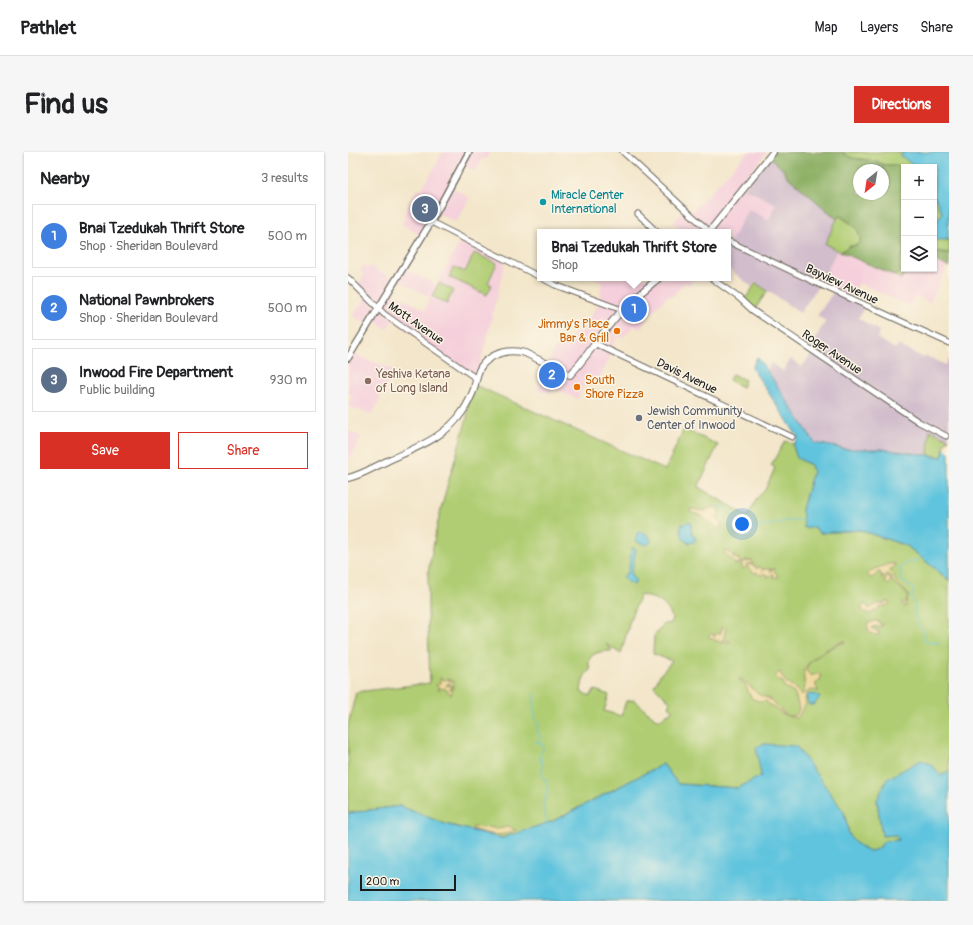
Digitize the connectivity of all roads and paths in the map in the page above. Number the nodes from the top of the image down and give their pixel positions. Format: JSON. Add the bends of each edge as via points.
{"nodes":[{"id":1,"x":469,"y":152,"type":"edge"},
{"id":2,"x":623,"y":152,"type":"edge"},
{"id":3,"x":773,"y":152,"type":"edge"},
{"id":4,"x":638,"y":214,"type":"dead end"},
{"id":5,"x":431,"y":222,"type":"junction"},
{"id":6,"x":655,"y":229,"type":"edge"},
{"id":7,"x":706,"y":229,"type":"edge"},
{"id":8,"x":711,"y":229,"type":"edge"},
{"id":9,"x":731,"y":242,"type":"edge"},
{"id":10,"x":537,"y":276,"type":"edge"},
{"id":11,"x":348,"y":278,"type":"edge"},
{"id":12,"x":548,"y":281,"type":"edge"},
{"id":13,"x":656,"y":281,"type":"edge"},
{"id":14,"x":715,"y":281,"type":"edge"},
{"id":15,"x":377,"y":309,"type":"junction"},
{"id":16,"x":622,"y":310,"type":"junction"},
{"id":17,"x":949,"y":343,"type":"edge"},
{"id":18,"x":596,"y":344,"type":"junction"},
{"id":19,"x":348,"y":358,"type":"edge"},
{"id":20,"x":477,"y":379,"type":"junction"},
{"id":21,"x":946,"y":436,"type":"dead end"},
{"id":22,"x":792,"y":438,"type":"dead end"},
{"id":23,"x":348,"y":478,"type":"edge"}],
"edges":[{"from":1,"to":5,"type":"main road"},
{"from":2,"to":7,"type":"street"},
{"from":3,"to":8,"type":"main road"},
{"from":4,"to":6,"type":"street"},
{"from":5,"to":10,"type":"street"},
{"from":5,"to":15,"type":"main road"},
{"from":9,"to":17,"type":"street","name":"Bayview Avenue"},
{"from":11,"to":15,"type":"street","name":"Mott Avenue"},
{"from":12,"to":16,"type":"street"},
{"from":13,"to":16,"type":"main road"},
{"from":14,"to":21,"type":"street","name":"Roger Avenue","via":[[787,334],[919,422]]},
{"from":15,"to":19,"type":"main road"},
{"from":15,"to":20,"type":"street","name":"Mott Avenue"},
{"from":16,"to":18,"type":"main road"},
{"from":18,"to":20,"type":"main road","via":[[570,375],[525,353],[509,351],[485,362],[479,370]]},
{"from":18,"to":22,"type":"street","name":"Davis Avenue"},
{"from":20,"to":23,"type":"main road","via":[[473,392],[453,424],[424,445],[367,472]]}]}
